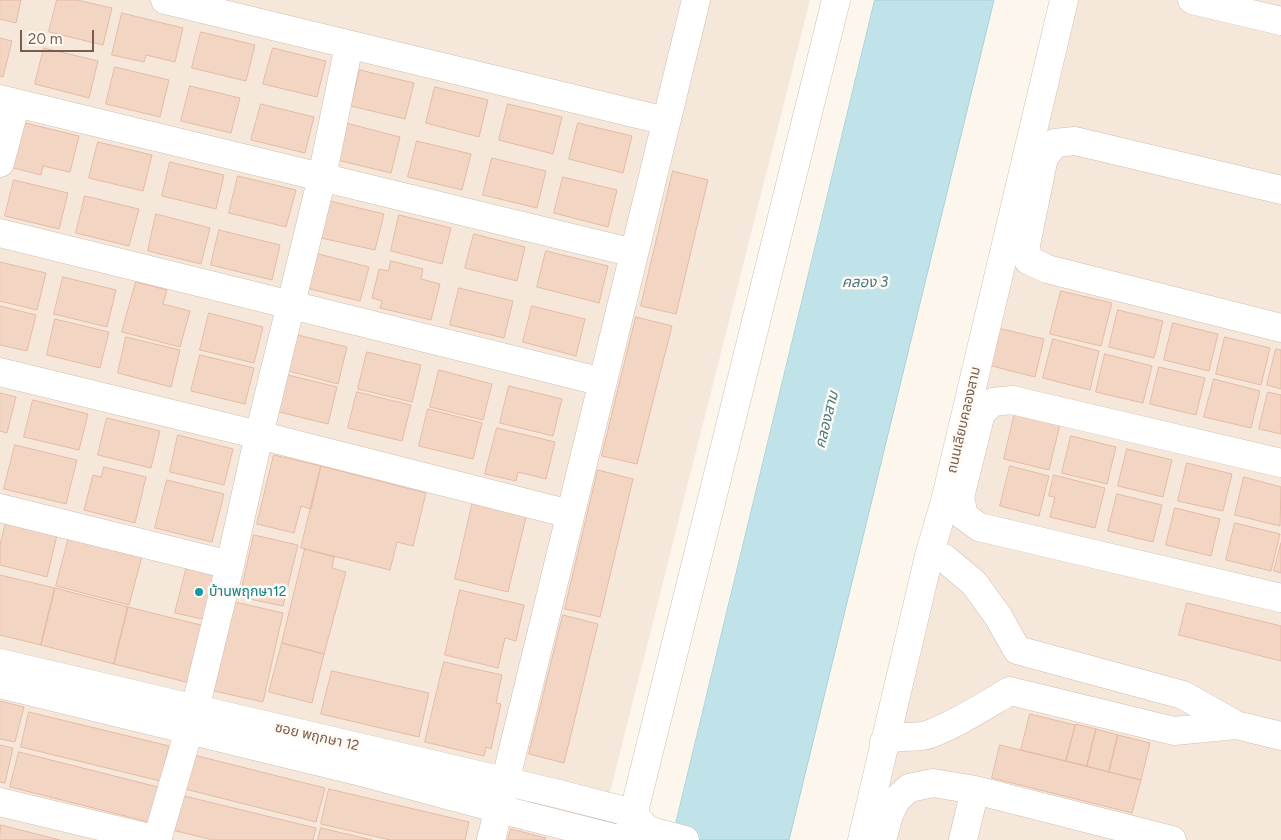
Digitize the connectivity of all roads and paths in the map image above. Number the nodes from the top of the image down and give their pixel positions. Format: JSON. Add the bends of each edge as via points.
{"nodes":[{"id":1,"x":165,"y":0,"type":"edge"},
{"id":2,"x":696,"y":0,"type":"edge"},
{"id":3,"x":836,"y":0,"type":"edge"},
{"id":4,"x":1064,"y":0,"type":"edge"},
{"id":5,"x":1192,"y":0,"type":"edge"},
{"id":6,"x":1281,"y":21,"type":"edge"},
{"id":7,"x":350,"y":45,"type":"junction"},
{"id":8,"x":8,"y":101,"type":"edge"},
{"id":9,"x":666,"y":121,"type":"junction"},
{"id":10,"x":0,"y":163,"type":"edge"},
{"id":11,"x":322,"y":177,"type":"junction"},
{"id":12,"x":1281,"y":190,"type":"edge"},
{"id":13,"x":0,"y":233,"type":"edge"},
{"id":14,"x":634,"y":253,"type":"junction"},
{"id":15,"x":291,"y":305,"type":"junction"},
{"id":16,"x":1281,"y":328,"type":"edge"},
{"id":17,"x":0,"y":372,"type":"edge"},
{"id":18,"x":603,"y":382,"type":"junction"},
{"id":19,"x":259,"y":435,"type":"junction"},
{"id":20,"x":1281,"y":463,"type":"edge"},
{"id":21,"x":0,"y":508,"type":"edge"},
{"id":22,"x":570,"y":514,"type":"junction"},
{"id":23,"x":930,"y":556,"type":"junction"},
{"id":24,"x":230,"y":564,"type":"junction"},
{"id":25,"x":1281,"y":598,"type":"edge"},
{"id":26,"x":0,"y":663,"type":"edge"},
{"id":27,"x":0,"y":684,"type":"edge"},
{"id":28,"x":192,"y":719,"type":"junction"},
{"id":29,"x":1236,"y":725,"type":"junction"},
{"id":30,"x":1281,"y":736,"type":"edge"},
{"id":31,"x":884,"y":742,"type":"junction"},
{"id":32,"x":506,"y":781,"type":"junction"},
{"id":33,"x":975,"y":790,"type":"junction"},
{"id":34,"x":0,"y":802,"type":"edge"},
{"id":35,"x":499,"y":809,"type":"junction"},
{"id":36,"x":638,"y":831,"type":"edge"},
{"id":37,"x":158,"y":840,"type":"edge"},
{"id":38,"x":491,"y":840,"type":"edge"},
{"id":39,"x":622,"y":840,"type":"edge"},
{"id":40,"x":684,"y":840,"type":"edge"},
{"id":41,"x":862,"y":840,"type":"edge"},
{"id":42,"x":882,"y":840,"type":"edge"},
{"id":43,"x":963,"y":840,"type":"edge"},
{"id":44,"x":1172,"y":840,"type":"edge"}],
"edges":[{"from":1,"to":7,"type":"street"},
{"from":2,"to":9,"type":"street"},
{"from":3,"to":36,"type":"street"},
{"from":4,"to":23,"type":"street","name":"ถนนเลียบคลองสาม"},
{"from":5,"to":6,"type":"street"},
{"from":7,"to":9,"type":"street"},
{"from":7,"to":11,"type":"street"},
{"from":8,"to":10,"type":"street"},
{"from":8,"to":11,"type":"street"},
{"from":9,"to":14,"type":"street"},
{"from":11,"to":14,"type":"street"},
{"from":11,"to":15,"type":"street"},
{"from":12,"to":16,"type":"street","via":[[1075,141],[1055,144],[1044,157],[1026,245],[1028,260],[1047,269]]},
{"from":13,"to":15,"type":"street"},
{"from":14,"to":18,"type":"street"},
{"from":15,"to":18,"type":"street"},
{"from":15,"to":19,"type":"street"},
{"from":17,"to":19,"type":"street"},
{"from":18,"to":22,"type":"street"},
{"from":19,"to":22,"type":"street"},
{"from":19,"to":24,"type":"street"},
{"from":20,"to":25,"type":"street","via":[[1012,400],[993,402],[981,413],[960,497],[964,516],[979,526]]},
{"from":21,"to":24,"type":"street"},
{"from":22,"to":32,"type":"street"},
{"from":23,"to":29,"type":"street","via":[[944,558],[974,583],[1017,650],[1183,695]]},
{"from":23,"to":31,"type":"street","name":"ถนนเลียบคลองสาม"},
{"from":24,"to":28,"type":"street"},
{"from":26,"to":28,"type":"street","name":"ซอย พฤกษา 12"},
{"from":27,"to":28,"type":"street"},
{"from":28,"to":32,"type":"street","name":"ซอย พฤกษา 12"},
{"from":28,"to":35,"type":"street","via":[[365,773]]},
{"from":28,"to":37,"type":"street"},
{"from":29,"to":30,"type":"street"},
{"from":29,"to":31,"type":"street","via":[[1174,730],[1010,691],[928,735],[893,737]]},
{"from":31,"to":41,"type":"street","name":"ถนนเลียบคลองสาม"},
{"from":32,"to":35,"type":"street"},
{"from":32,"to":36,"type":"street","name":"ซอย พฤกษา 12"},
{"from":33,"to":42,"type":"street","via":[[933,783],[908,788],[896,800]]},
{"from":33,"to":43,"type":"street"},
{"from":33,"to":44,"type":"street"},
{"from":34,"to":37,"type":"street"},
{"from":35,"to":38,"type":"street"},
{"from":35,"to":39,"type":"street"},
{"from":36,"to":40,"type":"street","name":"ซอย พฤกษา 12"}]}
